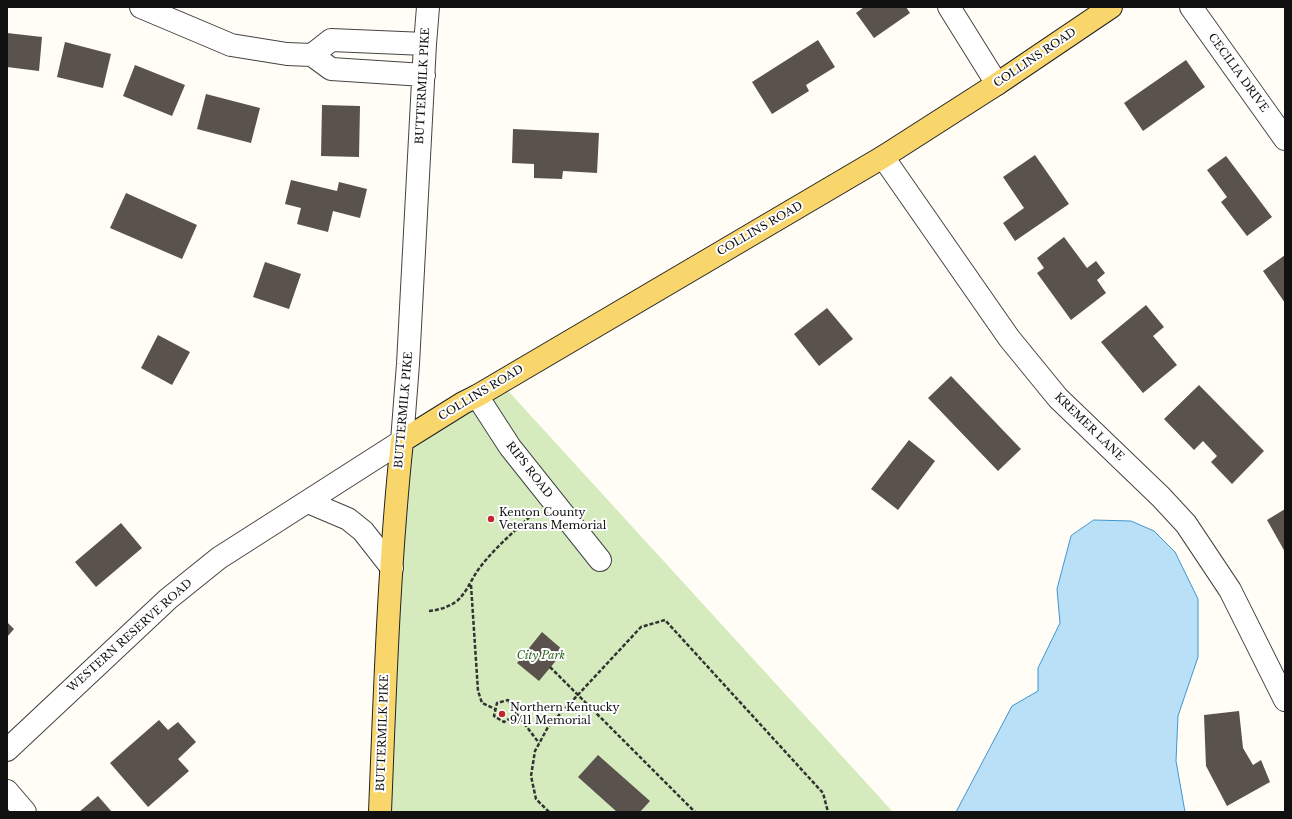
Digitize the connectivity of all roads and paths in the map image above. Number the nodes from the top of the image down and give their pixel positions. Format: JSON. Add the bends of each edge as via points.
{"nodes":[{"id":1,"x":141,"y":7,"type":"edge"},
{"id":2,"x":428,"y":7,"type":"edge"},
{"id":3,"x":949,"y":7,"type":"edge"},
{"id":4,"x":1111,"y":7,"type":"edge"},
{"id":5,"x":1191,"y":7,"type":"edge"},
{"id":6,"x":425,"y":44,"type":"junction"},
{"id":7,"x":312,"y":56,"type":"junction"},
{"id":8,"x":424,"y":75,"type":"junction"},
{"id":9,"x":997,"y":84,"type":"junction"},
{"id":10,"x":1285,"y":139,"type":"edge"},
{"id":11,"x":883,"y":157,"type":"junction"},
{"id":12,"x":477,"y":396,"type":"junction"},
{"id":13,"x":402,"y":441,"type":"junction"},
{"id":14,"x":308,"y":502,"type":"junction"},
{"id":15,"x":535,"y":512,"type":"dead end"},
{"id":16,"x":600,"y":560,"type":"dead end"},
{"id":17,"x":392,"y":568,"type":"junction"},
{"id":18,"x":471,"y":584,"type":"junction"},
{"id":19,"x":428,"y":611,"type":"dead end"},
{"id":20,"x":550,"y":667,"type":"dead end"},
{"id":21,"x":578,"y":695,"type":"junction"},
{"id":22,"x":1285,"y":700,"type":"edge"},
{"id":23,"x":495,"y":709,"type":"junction"},
{"id":24,"x":517,"y":714,"type":"junction"},
{"id":25,"x":539,"y":743,"type":"junction"},
{"id":26,"x":7,"y":750,"type":"edge"},
{"id":27,"x":7,"y":791,"type":"edge"},
{"id":28,"x":25,"y":812,"type":"edge"},
{"id":29,"x":380,"y":812,"type":"edge"},
{"id":30,"x":549,"y":812,"type":"edge"},
{"id":31,"x":695,"y":812,"type":"edge"},
{"id":32,"x":828,"y":812,"type":"edge"}],
"edges":[{"from":1,"to":7,"type":"street","via":[[231,45]]},
{"from":2,"to":6,"type":"street","name":"BUTTERMILK PIKE"},
{"from":3,"to":9,"type":"street"},
{"from":4,"to":9,"type":"main road","name":"COLLINS ROAD"},
{"from":5,"to":10,"type":"street","name":"CECILIA DRIVE"},
{"from":6,"to":7,"type":"street","via":[[331,40]]},
{"from":6,"to":8,"type":"street","name":"BUTTERMILK PIKE"},
{"from":7,"to":8,"type":"street","via":[[331,68]]},
{"from":8,"to":13,"type":"street","name":"BUTTERMILK PIKE"},
{"from":9,"to":11,"type":"main road","name":"COLLINS ROAD"},
{"from":11,"to":12,"type":"main road","name":"COLLINS ROAD"},
{"from":11,"to":22,"type":"street","name":"KREMER LANE","via":[[1009,338],[1058,398],[1186,524],[1230,590]]},
{"from":12,"to":13,"type":"main road","name":"COLLINS ROAD"},
{"from":12,"to":16,"type":"street","name":"RIPS ROAD","via":[[510,447]]},
{"from":13,"to":14,"type":"street","name":"WESTERN RESERVE ROAD"},
{"from":13,"to":17,"type":"main road","name":"BUTTERMILK PIKE"},
{"from":14,"to":17,"type":"street","via":[[348,519],[362,531]]},
{"from":14,"to":26,"type":"street","name":"WESTERN RESERVE ROAD","via":[[219,558],[168,599]]},
{"from":15,"to":18,"type":"path","via":[[495,550]]},
{"from":17,"to":29,"type":"main road","name":"BUTTERMILK PIKE"},
{"from":18,"to":19,"type":"path","via":[[457,601],[441,610]]},
{"from":18,"to":23,"type":"path","via":[[478,691],[482,703]]},
{"from":20,"to":21,"type":"path"},
{"from":21,"to":25,"type":"path","via":[[548,727]]},
{"from":21,"to":31,"type":"path"},
{"from":21,"to":32,"type":"path","via":[[641,627],[665,620],[823,793]]},
{"from":23,"to":24,"type":"path","via":[[494,716],[504,722]]},
{"from":23,"to":24,"type":"path","via":[[497,703],[508,700]]},
{"from":24,"to":25,"type":"path"},
{"from":25,"to":30,"type":"path","via":[[535,751],[531,776],[536,799]]},
{"from":27,"to":28,"type":"street"}]}
